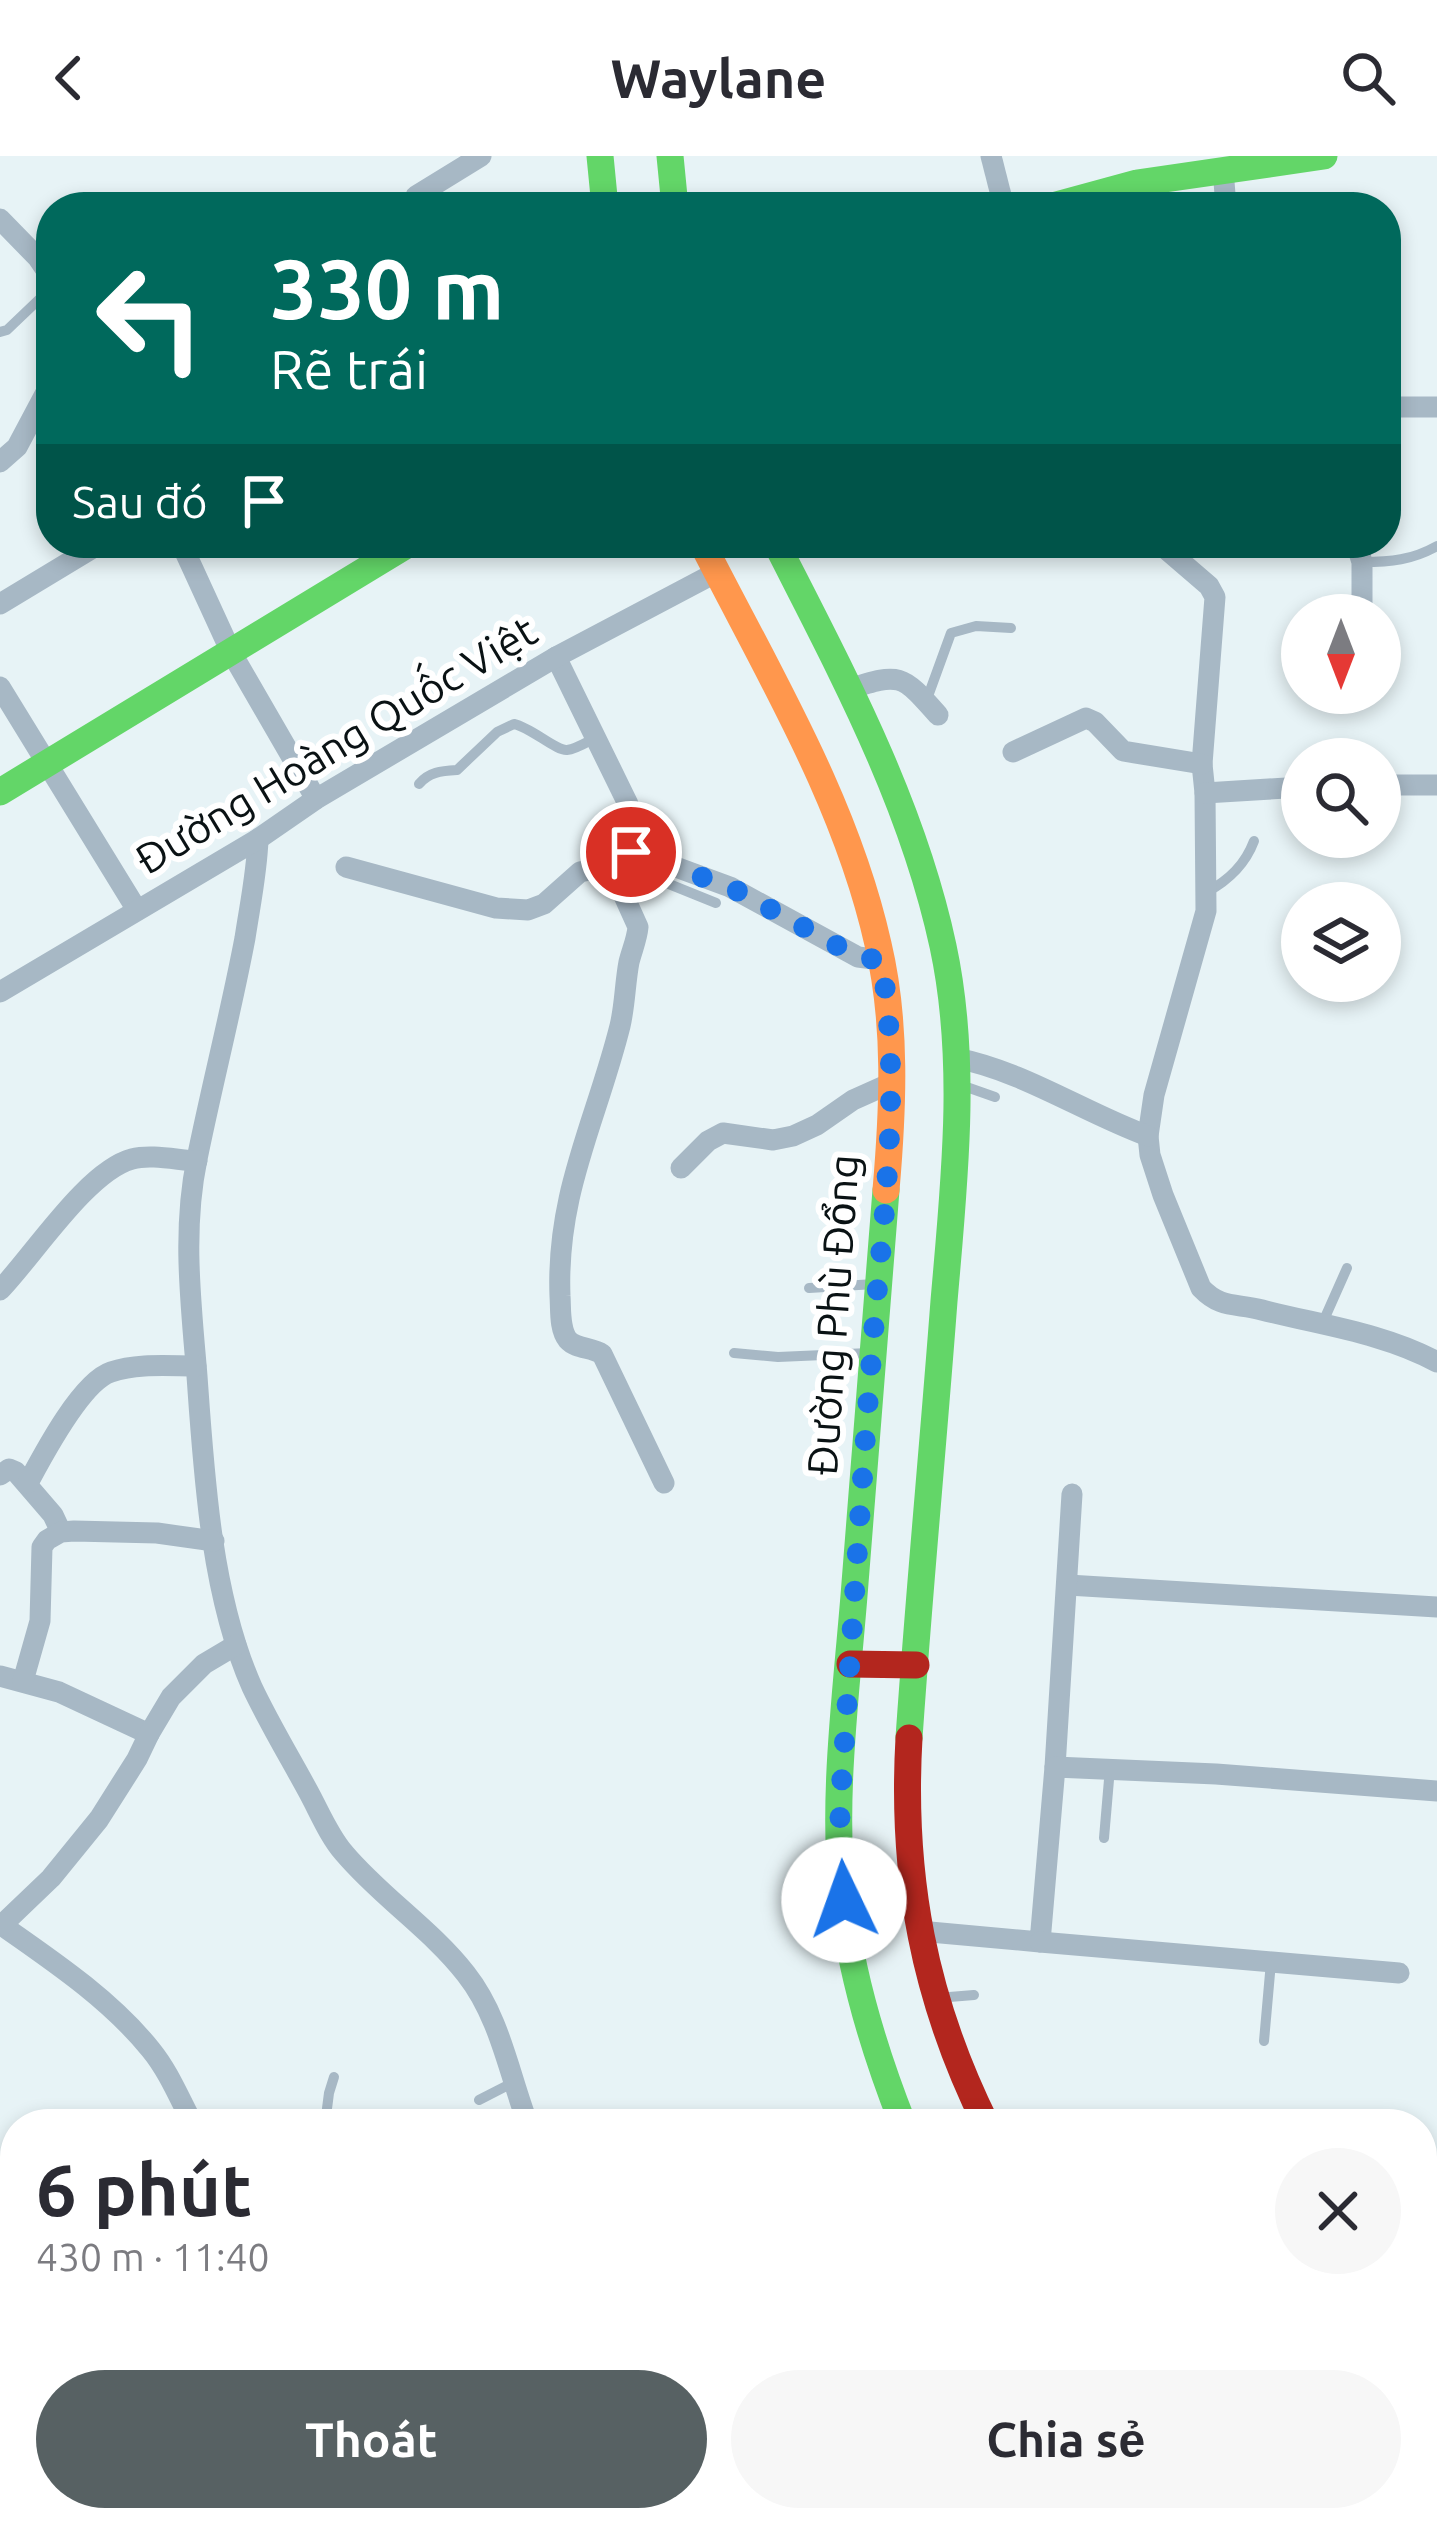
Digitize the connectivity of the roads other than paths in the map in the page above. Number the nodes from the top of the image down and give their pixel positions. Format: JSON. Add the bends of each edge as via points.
{"nodes":[{"id":1,"x":481,"y":156,"type":"edge"},
{"id":2,"x":600,"y":156,"type":"edge"},
{"id":3,"x":670,"y":156,"type":"edge"},
{"id":4,"x":991,"y":156,"type":"edge"},
{"id":5,"x":1324,"y":156,"type":"edge"},
{"id":6,"x":1189,"y":165,"type":"edge"},
{"id":7,"x":1223,"y":169,"type":"junction"},
{"id":8,"x":422,"y":192,"type":"edge"},
{"id":9,"x":604,"y":192,"type":"edge"},
{"id":10,"x":674,"y":192,"type":"edge"},
{"id":11,"x":1000,"y":192,"type":"edge"},
{"id":12,"x":1097,"y":192,"type":"edge"},
{"id":13,"x":1225,"y":192,"type":"edge"},
{"id":14,"x":0,"y":219,"type":"edge"},
{"id":15,"x":36,"y":256,"type":"edge"},
{"id":16,"x":36,"y":301,"type":"edge"},
{"id":17,"x":0,"y":332,"type":"edge"},
{"id":18,"x":1401,"y":406,"type":"edge"},
{"id":19,"x":1437,"y":407,"type":"edge"},
{"id":20,"x":36,"y":415,"type":"edge"},
{"id":21,"x":0,"y":462,"type":"edge"},
{"id":22,"x":1437,"y":546,"type":"edge"},
{"id":23,"x":76,"y":558,"type":"edge"},
{"id":24,"x":188,"y":558,"type":"edge"},
{"id":25,"x":385,"y":558,"type":"edge"},
{"id":26,"x":710,"y":558,"type":"edge"},
{"id":27,"x":784,"y":558,"type":"edge"},
{"id":28,"x":1176,"y":558,"type":"edge"},
{"id":29,"x":1359,"y":558,"type":"edge"},
{"id":30,"x":1380,"y":558,"type":"edge"},
{"id":31,"x":717,"y":572,"type":"junction"},
{"id":32,"x":1361,"y":594,"type":"edge"},
{"id":33,"x":0,"y":604,"type":"edge"},
{"id":34,"x":1011,"y":628,"type":"dead end"},
{"id":35,"x":231,"y":652,"type":"junction"},
{"id":36,"x":556,"y":657,"type":"junction"},
{"id":37,"x":0,"y":687,"type":"edge"},
{"id":38,"x":849,"y":689,"type":"junction"},
{"id":39,"x":932,"y":708,"type":"joint"},
{"id":40,"x":595,"y":738,"type":"junction"},
{"id":41,"x":1013,"y":752,"type":"dead end"},
{"id":42,"x":46,"y":764,"type":"junction"},
{"id":43,"x":1202,"y":764,"type":"junction"},
{"id":44,"x":418,"y":784,"type":"dead end"},
{"id":45,"x":1401,"y":785,"type":"edge"},
{"id":46,"x":1437,"y":785,"type":"edge"},
{"id":47,"x":1281,"y":788,"type":"edge"},
{"id":48,"x":0,"y":792,"type":"edge"},
{"id":49,"x":1205,"y":793,"type":"junction"},
{"id":50,"x":316,"y":799,"type":"junction"},
{"id":51,"x":257,"y":839,"type":"junction"},
{"id":52,"x":1254,"y":841,"type":"dead end"},
{"id":53,"x":619,"y":858,"type":"junction"},
{"id":54,"x":346,"y":867,"type":"dead end"},
{"id":55,"x":1207,"y":892,"type":"junction"},
{"id":56,"x":716,"y":903,"type":"dead end"},
{"id":57,"x":137,"y":910,"type":"junction"},
{"id":58,"x":881,"y":960,"type":"junction"},
{"id":59,"x":0,"y":992,"type":"edge"},
{"id":60,"x":956,"y":1070,"type":"junction"},
{"id":61,"x":891,"y":1083,"type":"junction"},
{"id":62,"x":995,"y":1097,"type":"dead end"},
{"id":63,"x":1148,"y":1136,"type":"junction"},
{"id":64,"x":196,"y":1161,"type":"junction"},
{"id":65,"x":681,"y":1168,"type":"dead end"},
{"id":66,"x":1347,"y":1268,"type":"dead end"},
{"id":67,"x":878,"y":1284,"type":"junction"},
{"id":68,"x":808,"y":1288,"type":"dead end"},
{"id":69,"x":0,"y":1289,"type":"edge"},
{"id":70,"x":1322,"y":1325,"type":"junction"},
{"id":71,"x":734,"y":1353,"type":"dead end"},
{"id":72,"x":872,"y":1353,"type":"junction"},
{"id":73,"x":1437,"y":1362,"type":"edge"},
{"id":74,"x":196,"y":1366,"type":"junction"},
{"id":75,"x":0,"y":1475,"type":"edge"},
{"id":76,"x":28,"y":1483,"type":"junction"},
{"id":77,"x":664,"y":1483,"type":"dead end"},
{"id":78,"x":1072,"y":1494,"type":"dead end"},
{"id":79,"x":61,"y":1532,"type":"junction"},
{"id":80,"x":214,"y":1541,"type":"junction"},
{"id":81,"x":1068,"y":1585,"type":"junction"},
{"id":82,"x":1437,"y":1607,"type":"edge"},
{"id":83,"x":236,"y":1645,"type":"junction"},
{"id":84,"x":850,"y":1664,"type":"junction"},
{"id":85,"x":916,"y":1665,"type":"junction"},
{"id":86,"x":0,"y":1676,"type":"edge"},
{"id":87,"x":23,"y":1681,"type":"junction"},
{"id":88,"x":149,"y":1734,"type":"junction"},
{"id":89,"x":1055,"y":1767,"type":"junction"},
{"id":90,"x":1110,"y":1768,"type":"junction"},
{"id":91,"x":1437,"y":1791,"type":"edge"},
{"id":92,"x":1104,"y":1838,"type":"dead end"},
{"id":93,"x":1,"y":1925,"type":"edge"},
{"id":94,"x":919,"y":1931,"type":"junction"},
{"id":95,"x":1040,"y":1942,"type":"junction"},
{"id":96,"x":1271,"y":1962,"type":"junction"},
{"id":97,"x":1399,"y":1973,"type":"dead end"},
{"id":98,"x":974,"y":1996,"type":"dead end"},
{"id":99,"x":934,"y":1998,"type":"junction"},
{"id":100,"x":1264,"y":2041,"type":"dead end"},
{"id":101,"x":334,"y":2077,"type":"dead end"},
{"id":102,"x":514,"y":2082,"type":"junction"},
{"id":103,"x":479,"y":2100,"type":"dead end"},
{"id":104,"x":185,"y":2109,"type":"edge"},
{"id":105,"x":327,"y":2109,"type":"edge"},
{"id":106,"x":523,"y":2109,"type":"edge"},
{"id":107,"x":897,"y":2109,"type":"edge"},
{"id":108,"x":979,"y":2109,"type":"edge"}],
"edges":[{"from":1,"to":8,"type":"street"},
{"from":2,"to":9,"type":"main road"},
{"from":3,"to":10,"type":"main road"},
{"from":4,"to":11,"type":"street"},
{"from":5,"to":7,"type":"main road"},
{"from":6,"to":7,"type":"main road"},
{"from":6,"to":12,"type":"main road"},
{"from":7,"to":13,"type":"street"},
{"from":14,"to":15,"type":"street"},
{"from":16,"to":17,"type":"lane"},
{"from":18,"to":19,"type":"street"},
{"from":20,"to":21,"type":"street"},
{"from":22,"to":30,"type":"lane","via":[[1394,562]]},
{"from":23,"to":33,"type":"street"},
{"from":24,"to":35,"type":"street"},
{"from":25,"to":35,"type":"main road"},
{"from":26,"to":31,"type":"main road","name":"Đường Phù Đổng"},
{"from":27,"to":38,"type":"main road"},
{"from":28,"to":43,"type":"street","via":[[1215,597]]},
{"from":29,"to":32,"type":"street"},
{"from":31,"to":36,"type":"street","name":"Đường Hoàng Quốc Việt"},
{"from":31,"to":58,"type":"main road","name":"Đường Phù Đổng","via":[[847,835]]},
{"from":34,"to":39,"type":"lane","via":[[951,633]]},
{"from":35,"to":42,"type":"main road"},
{"from":35,"to":50,"type":"street"},
{"from":36,"to":40,"type":"street"},
{"from":36,"to":50,"type":"street","name":"Đường Hoàng Quốc Việt"},
{"from":37,"to":42,"type":"street"},
{"from":38,"to":39,"type":"street","via":[[893,677]]},
{"from":38,"to":60,"type":"main road","via":[[924,871],[944,948]]},
{"from":40,"to":44,"type":"lane","via":[[566,751],[514,724],[457,770]]},
{"from":40,"to":53,"type":"street","via":[[628,804]]},
{"from":41,"to":43,"type":"street","via":[[1086,718],[1123,751]]},
{"from":42,"to":48,"type":"main road"},
{"from":42,"to":57,"type":"street"},
{"from":43,"to":49,"type":"street"},
{"from":45,"to":46,"type":"street"},
{"from":47,"to":49,"type":"street"},
{"from":49,"to":55,"type":"street"},
{"from":50,"to":51,"type":"street","name":"Đường Hoàng Quốc Việt"},
{"from":51,"to":57,"type":"street","name":"Đường Hoàng Quốc Việt"},
{"from":51,"to":64,"type":"street","via":[[238,975]]},
{"from":52,"to":55,"type":"lane","via":[[1226,882]]},
{"from":53,"to":54,"type":"street","via":[[580,872],[528,910]]},
{"from":53,"to":56,"type":"lane"},
{"from":53,"to":58,"type":"street","via":[[649,856],[730,887],[858,957]]},
{"from":53,"to":77,"type":"street","via":[[638,936],[569,1189],[561,1324],[567,1340],[602,1354]]},
{"from":55,"to":63,"type":"street"},
{"from":57,"to":59,"type":"street","name":"Đường Hoàng Quốc Việt"},
{"from":58,"to":61,"type":"main road","name":"Đường Phù Đổng"},
{"from":60,"to":62,"type":"lane"},
{"from":60,"to":63,"type":"street","via":[[982,1063]]},
{"from":60,"to":85,"type":"main road"},
{"from":61,"to":65,"type":"street","via":[[794,1136],[723,1133]]},
{"from":61,"to":67,"type":"main road","name":"Đường Phù Đổng"},
{"from":63,"to":70,"type":"street","via":[[1201,1288],[1220,1304]]},
{"from":64,"to":69,"type":"street","via":[[135,1158],[118,1165]]},
{"from":64,"to":74,"type":"street","via":[[189,1290]]},
{"from":66,"to":70,"type":"lane"},
{"from":67,"to":68,"type":"lane"},
{"from":67,"to":72,"type":"main road","name":"Đường Phù Đổng"},
{"from":70,"to":73,"type":"street"},
{"from":71,"to":72,"type":"lane"},
{"from":72,"to":84,"type":"main road","name":"Đường Phù Đổng"},
{"from":74,"to":76,"type":"street","via":[[108,1372],[56,1430]]},
{"from":74,"to":80,"type":"street"},
{"from":75,"to":76,"type":"street","via":[[9,1469]]},
{"from":76,"to":79,"type":"street"},
{"from":78,"to":81,"type":"street"},
{"from":79,"to":80,"type":"street"},
{"from":79,"to":87,"type":"street","via":[[40,1554],[40,1621]]},
{"from":80,"to":83,"type":"street"},
{"from":81,"to":82,"type":"street"},
{"from":81,"to":89,"type":"street"},
{"from":83,"to":88,"type":"street","via":[[171,1697]]},
{"from":83,"to":102,"type":"street","via":[[339,1848],[467,1975],[500,2033]]},
{"from":84,"to":85,"type":"main road"},
{"from":84,"to":107,"type":"main road","name":"Đường Phù Đổng","via":[[840,1805],[844,1910],[862,2005]]},
{"from":85,"to":94,"type":"main road","via":[[907,1810]]},
{"from":86,"to":87,"type":"street"},
{"from":87,"to":88,"type":"street"},
{"from":88,"to":93,"type":"street","via":[[100,1819]]},
{"from":89,"to":90,"type":"street"},
{"from":89,"to":95,"type":"street"},
{"from":90,"to":91,"type":"street"},
{"from":90,"to":92,"type":"lane"},
{"from":93,"to":104,"type":"street","via":[[104,2002],[161,2064]]},
{"from":94,"to":95,"type":"street"},
{"from":94,"to":99,"type":"main road"},
{"from":95,"to":96,"type":"street"},
{"from":96,"to":97,"type":"street"},
{"from":96,"to":100,"type":"lane"},
{"from":98,"to":99,"type":"lane"},
{"from":99,"to":108,"type":"main road"},
{"from":101,"to":105,"type":"lane"},
{"from":102,"to":103,"type":"lane"},
{"from":102,"to":106,"type":"street"}]}
